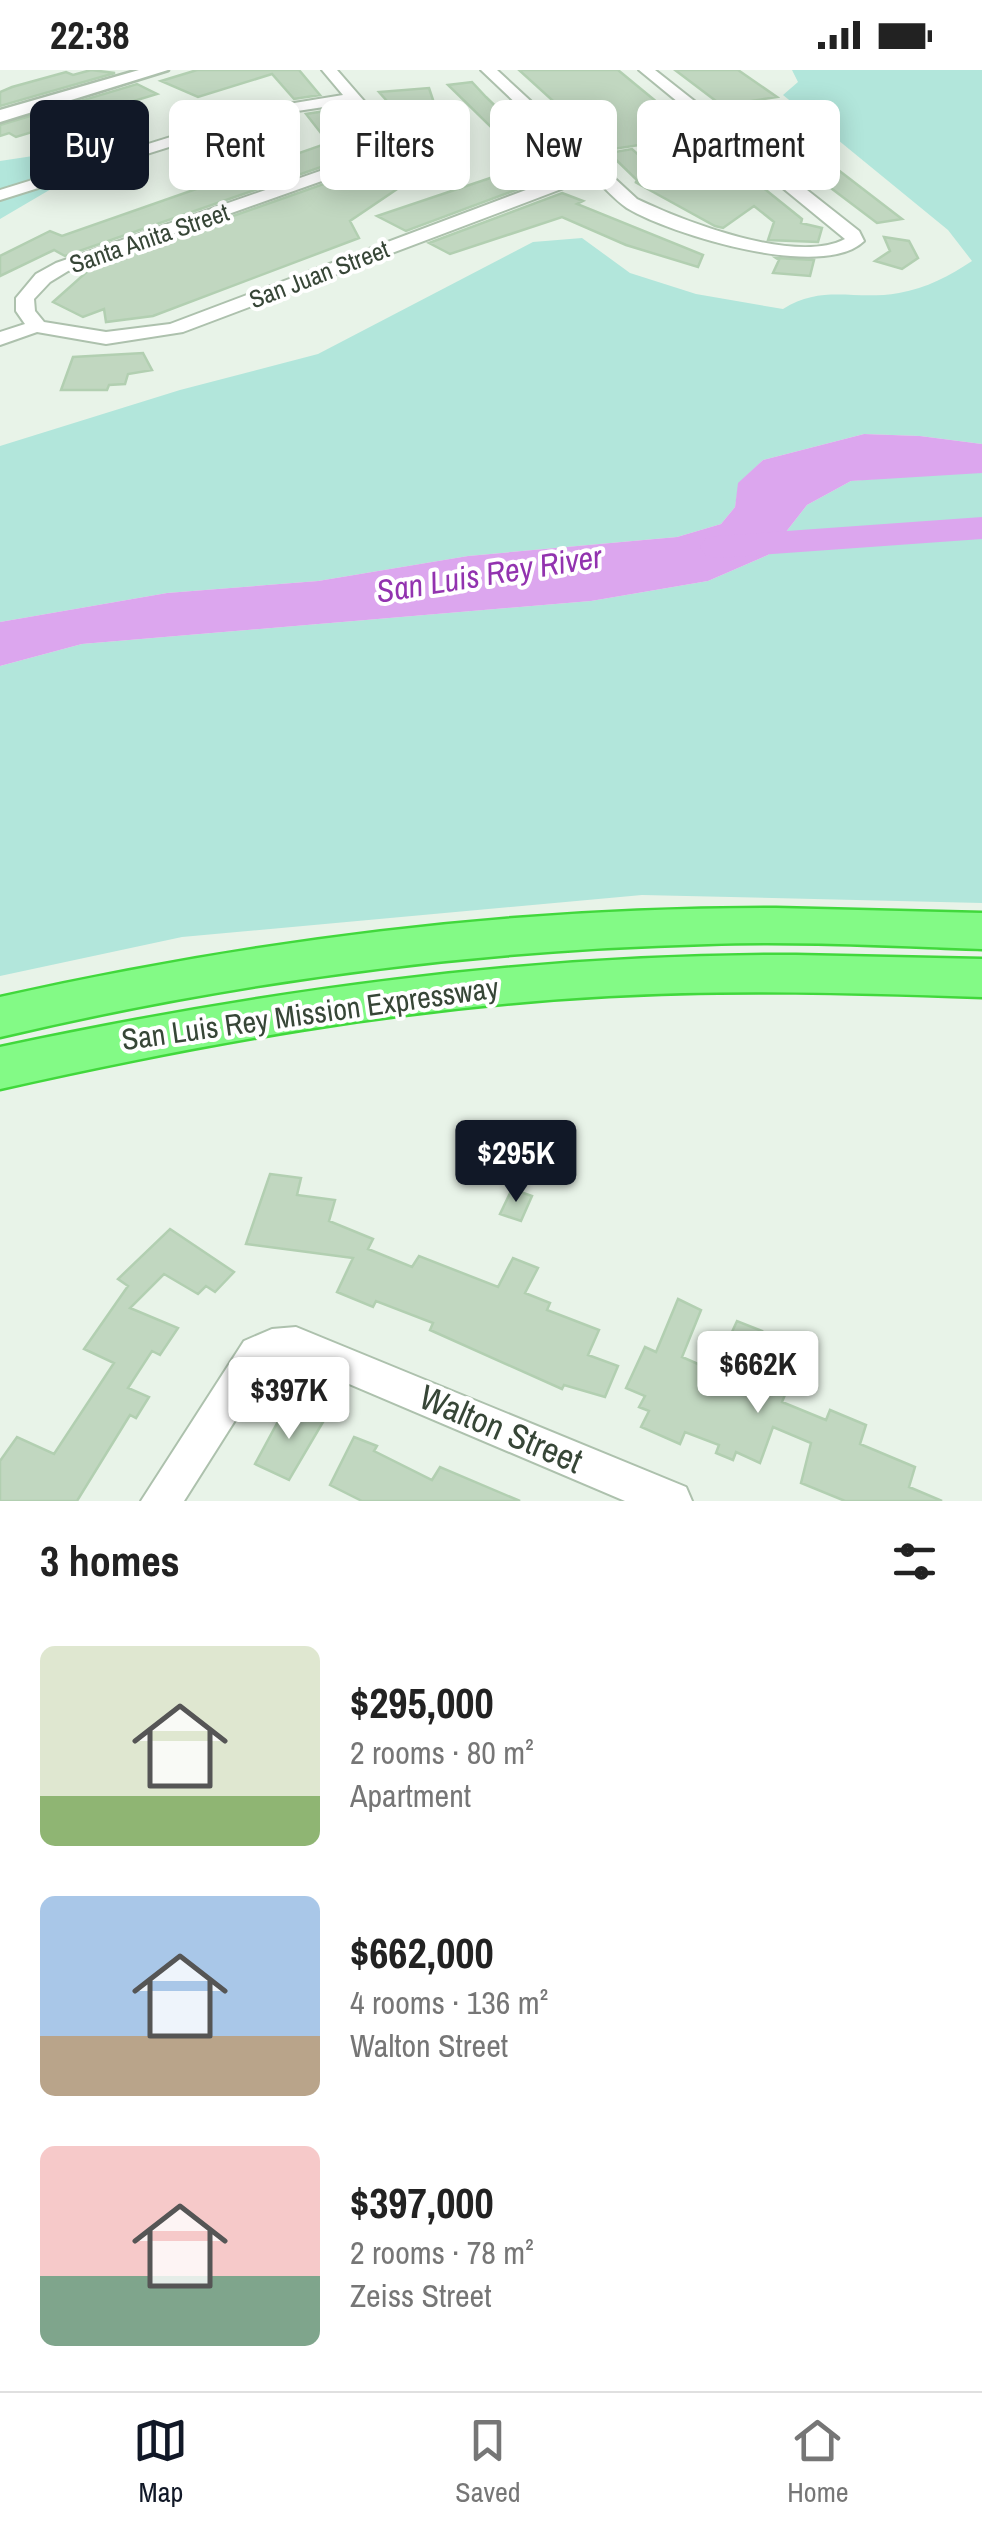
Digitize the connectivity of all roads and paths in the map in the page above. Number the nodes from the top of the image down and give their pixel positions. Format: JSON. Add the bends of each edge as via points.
{"nodes":[{"id":1,"x":159,"y":70,"type":"edge"},
{"id":2,"x":329,"y":70,"type":"edge"},
{"id":3,"x":488,"y":70,"type":"edge"},
{"id":4,"x":646,"y":70,"type":"edge"},
{"id":5,"x":354,"y":98,"type":"junction"},
{"id":6,"x":520,"y":100,"type":"edge"},
{"id":7,"x":0,"y":116,"type":"edge"},
{"id":8,"x":542,"y":190,"type":"edge"},
{"id":9,"x":617,"y":190,"type":"edge"},
{"id":10,"x":0,"y":194,"type":"edge"},
{"id":11,"x":38,"y":326,"type":"junction"},
{"id":12,"x":0,"y":340,"type":"edge"},
{"id":13,"x":982,"y":931,"type":"edge"},
{"id":14,"x":982,"y":978,"type":"edge"},
{"id":15,"x":0,"y":1016,"type":"edge"},
{"id":16,"x":0,"y":1068,"type":"edge"},
{"id":17,"x":162,"y":1501,"type":"edge"},
{"id":18,"x":672,"y":1501,"type":"edge"}],
"edges":[{"from":1,"to":7,"type":"street"},
{"from":2,"to":5,"type":"street","name":"Santa Anita Street"},
{"from":3,"to":6,"type":"street"},
{"from":4,"to":9,"type":"street","via":[[855,240],[849,247],[821,250],[706,235],[657,218]]},
{"from":5,"to":10,"type":"street","via":[[268,111]]},
{"from":5,"to":11,"type":"street","name":"Santa Anita Street","via":[[383,132],[387,145],[375,157],[62,267],[25,298]]},
{"from":8,"to":11,"type":"street","name":"San Juan Street","via":[[176,328],[92,340]]},
{"from":11,"to":12,"type":"street"},
{"from":13,"to":15,"type":"highway","name":"San Luis Rey Mission Expressway","via":[[710,926],[552,933],[204,975]]},
{"from":14,"to":16,"type":"highway","name":"San Luis Rey Mission Expressway","via":[[746,974],[510,985],[343,1003]]},
{"from":17,"to":18,"type":"street","name":"Walton Street","via":[[257,1353],[296,1344]]}]}
